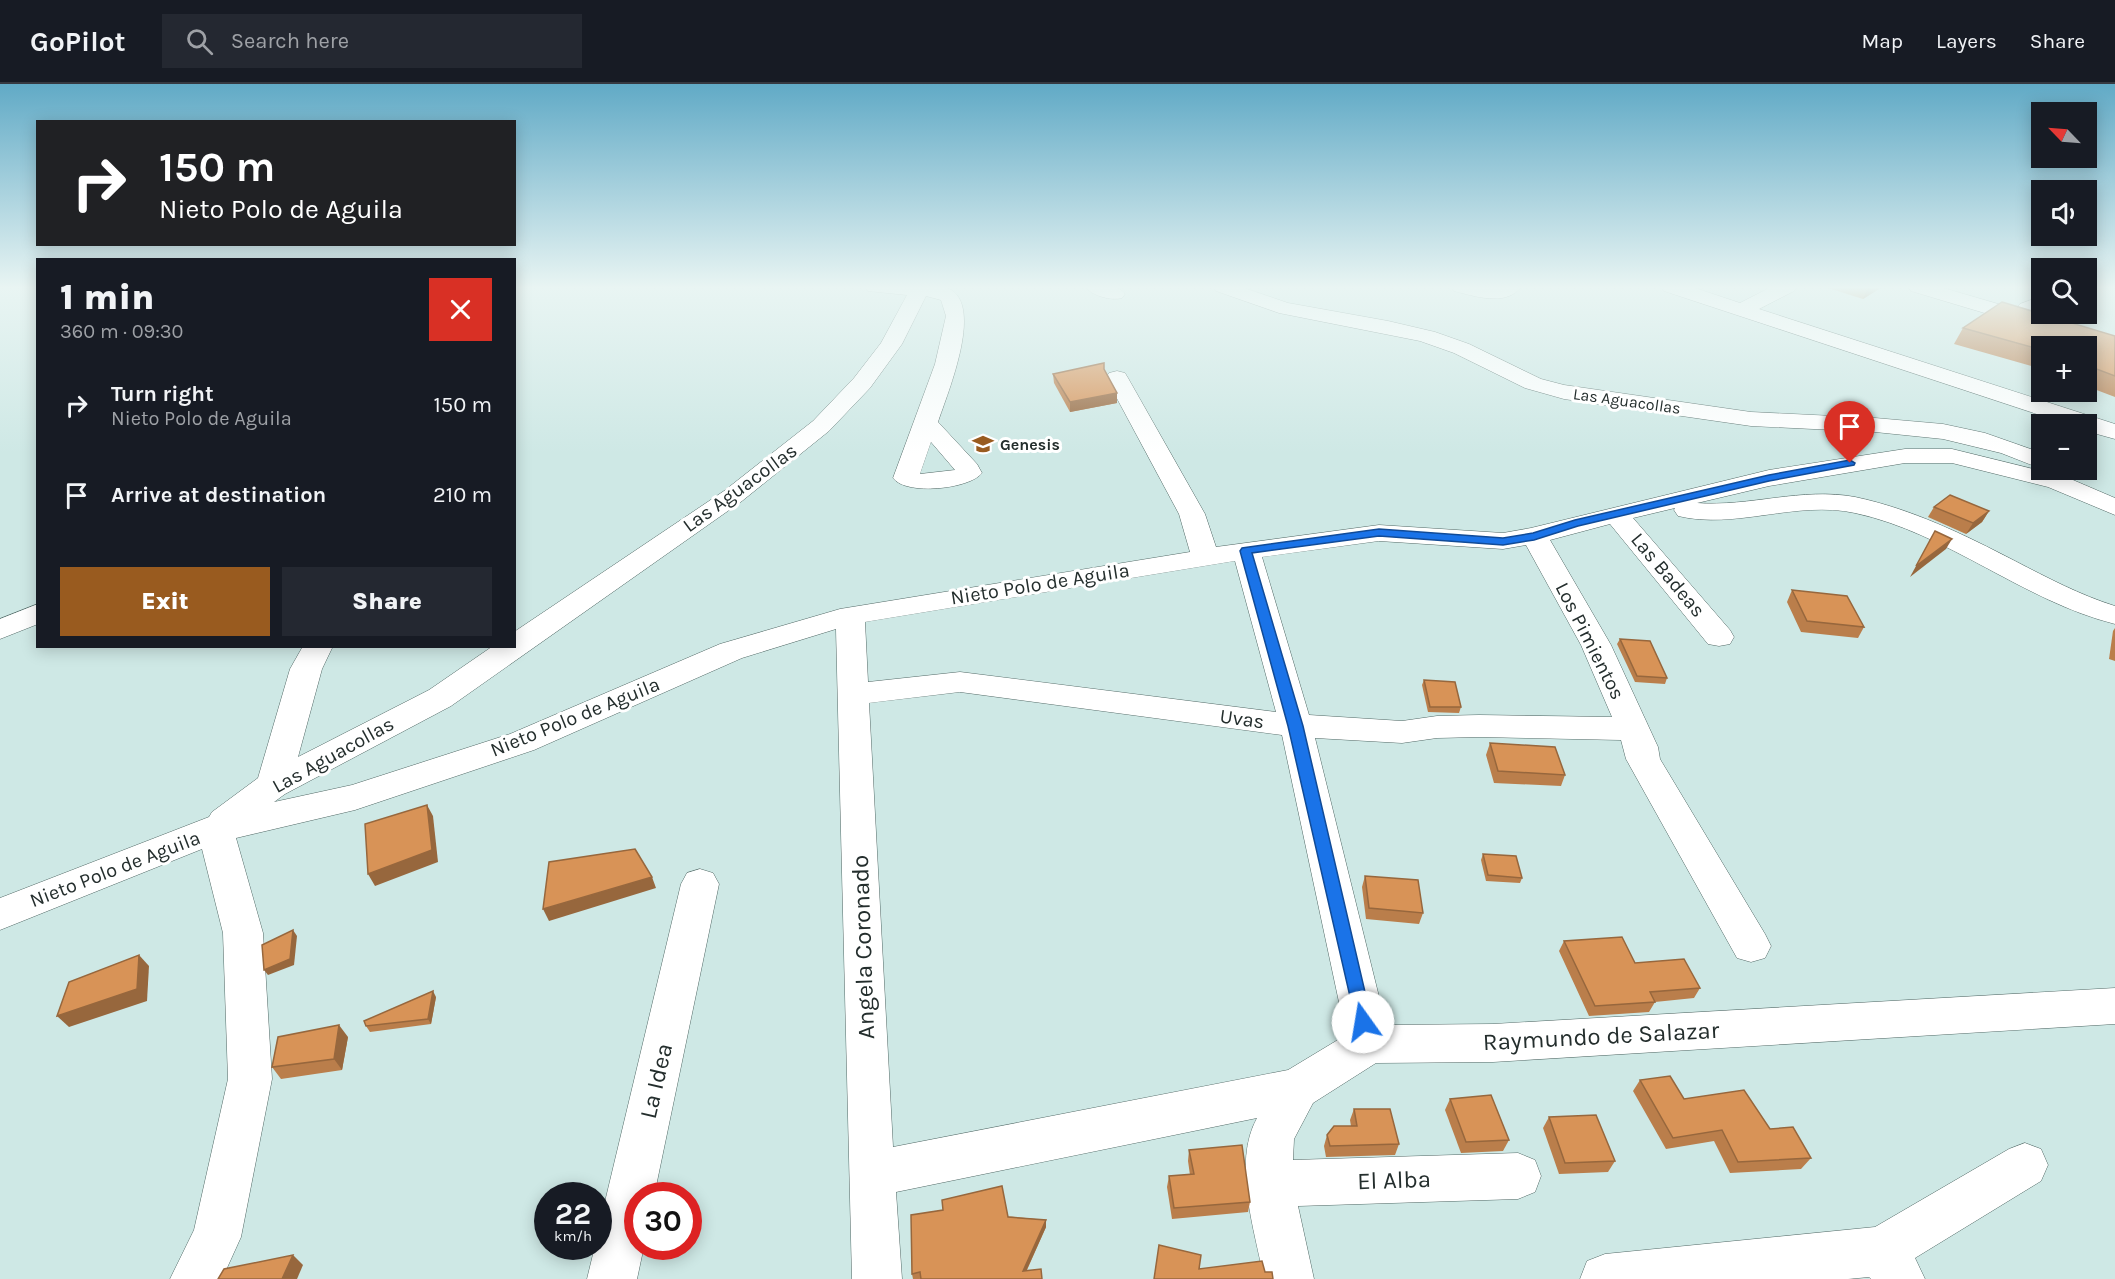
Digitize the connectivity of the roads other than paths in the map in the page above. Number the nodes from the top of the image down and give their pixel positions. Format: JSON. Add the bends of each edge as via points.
{"nodes":[{"id":1,"x":892,"y":343,"type":"edge"},
{"id":2,"x":950,"y":343,"type":"edge"},
{"id":3,"x":1447,"y":343,"type":"edge"},
{"id":4,"x":1859,"y":343,"type":"edge"},
{"id":5,"x":1875,"y":343,"type":"edge"},
{"id":6,"x":1116,"y":378,"type":"dead end"},
{"id":7,"x":2115,"y":417,"type":"edge"},
{"id":8,"x":925,"y":422,"type":"dead end"},
{"id":9,"x":2115,"y":432,"type":"edge"},
{"id":10,"x":2031,"y":458,"type":"edge"},
{"id":11,"x":2070,"y":480,"type":"edge"},
{"id":12,"x":1656,"y":506,"type":"junction"},
{"id":13,"x":2115,"y":506,"type":"edge"},
{"id":14,"x":1616,"y":514,"type":"junction"},
{"id":15,"x":1534,"y":536,"type":"junction"},
{"id":16,"x":1246,"y":551,"type":"junction"},
{"id":17,"x":1206,"y":558,"type":"junction"},
{"id":18,"x":36,"y":614,"type":"edge"},
{"id":19,"x":850,"y":615,"type":"junction"},
{"id":20,"x":2115,"y":615,"type":"edge"},
{"id":21,"x":0,"y":630,"type":"edge"},
{"id":22,"x":1719,"y":637,"type":"dead end"},
{"id":23,"x":516,"y":645,"type":"edge"},
{"id":24,"x":317,"y":648,"type":"edge"},
{"id":25,"x":511,"y":648,"type":"edge"},
{"id":26,"x":854,"y":694,"type":"junction"},
{"id":27,"x":1296,"y":726,"type":"junction"},
{"id":28,"x":1637,"y":738,"type":"junction"},
{"id":29,"x":273,"y":785,"type":"junction"},
{"id":30,"x":215,"y":829,"type":"junction"},
{"id":31,"x":700,"y":884,"type":"dead end"},
{"id":32,"x":0,"y":914,"type":"edge"},
{"id":33,"x":1752,"y":946,"type":"dead end"},
{"id":34,"x":2115,"y":1006,"type":"edge"},
{"id":35,"x":1368,"y":1044,"type":"junction"},
{"id":36,"x":1297,"y":1089,"type":"junction"},
{"id":37,"x":2025,"y":1165,"type":"dead end"},
{"id":38,"x":871,"y":1174,"type":"junction"},
{"id":39,"x":1518,"y":1176,"type":"dead end"},
{"id":40,"x":1269,"y":1184,"type":"junction"},
{"id":41,"x":1890,"y":1265,"type":"edge"},
{"id":42,"x":195,"y":1279,"type":"edge"},
{"id":43,"x":612,"y":1279,"type":"edge"},
{"id":44,"x":877,"y":1279,"type":"edge"},
{"id":45,"x":1289,"y":1279,"type":"edge"},
{"id":46,"x":1605,"y":1279,"type":"edge"}],
"edges":[{"from":1,"to":23,"type":"street","name":"Las Aguacollas","via":[[862,383],[821,426],[733,496]]},
{"from":2,"to":8,"type":"street"},
{"from":3,"to":10,"type":"street","name":"Las Aguacollas","via":[[1520,378],[1561,392],[1769,421],[1928,428],[1990,441]]},
{"from":4,"to":9,"type":"main road"},
{"from":5,"to":7,"type":"main road"},
{"from":6,"to":17,"type":"street","via":[[1192,514]]},
{"from":11,"to":13,"type":"street"},
{"from":12,"to":13,"type":"street","name":"Nieto Polo de Aguila","via":[[1781,476],[1928,454],[1952,456],[2057,482]]},
{"from":12,"to":14,"type":"street","name":"Nieto Polo de Aguila"},
{"from":12,"to":20,"type":"street","via":[[1714,511],[1772,507],[1801,500],[1853,504],[1952,541],[2066,598]]},
{"from":14,"to":15,"type":"street","name":"Nieto Polo de Aguila"},
{"from":14,"to":22,"type":"street","name":"Las Badeas"},
{"from":15,"to":16,"type":"street","name":"Nieto Polo de Aguila","via":[[1503,541],[1379,533]]},
{"from":15,"to":28,"type":"street","name":"Los Pimientos","via":[[1596,645]]},
{"from":16,"to":17,"type":"street","name":"Nieto Polo de Aguila"},
{"from":16,"to":27,"type":"street"},
{"from":17,"to":19,"type":"street","name":"Nieto Polo de Aguila"},
{"from":18,"to":21,"type":"street"},
{"from":19,"to":26,"type":"street","name":"Angela Coronado"},
{"from":19,"to":30,"type":"street","name":"Nieto Polo de Aguila","via":[[731,651],[522,742],[356,797]]},
{"from":24,"to":29,"type":"street","via":[[306,669]]},
{"from":25,"to":29,"type":"street","name":"Las Aguacollas","via":[[440,698]]},
{"from":26,"to":27,"type":"street","name":"Uvas","via":[[960,682]]},
{"from":26,"to":38,"type":"street","name":"Angela Coronado"},
{"from":27,"to":28,"type":"street","name":"Uvas","via":[[1402,732],[1479,726]]},
{"from":27,"to":35,"type":"street"},
{"from":28,"to":33,"type":"street","name":"Los Pimientos","via":[[1643,759],[1676,819]]},
{"from":29,"to":30,"type":"street","name":"Las Aguacollas"},
{"from":30,"to":32,"type":"street","name":"Nieto Polo de Aguila"},
{"from":30,"to":42,"type":"street","via":[[243,933],[250,1079],[217,1237]]},
{"from":31,"to":43,"type":"street","name":"La Idea"},
{"from":34,"to":35,"type":"street","name":"Raymundo de Salazar","via":[[1505,1042]]},
{"from":35,"to":36,"type":"street"},
{"from":36,"to":38,"type":"street"},
{"from":36,"to":40,"type":"street","via":[[1271,1136]]},
{"from":37,"to":41,"type":"street"},
{"from":38,"to":44,"type":"street","name":"Angela Coronado"},
{"from":39,"to":40,"type":"street","name":"El Alba"},
{"from":40,"to":45,"type":"street"},
{"from":41,"to":46,"type":"street"}]}
